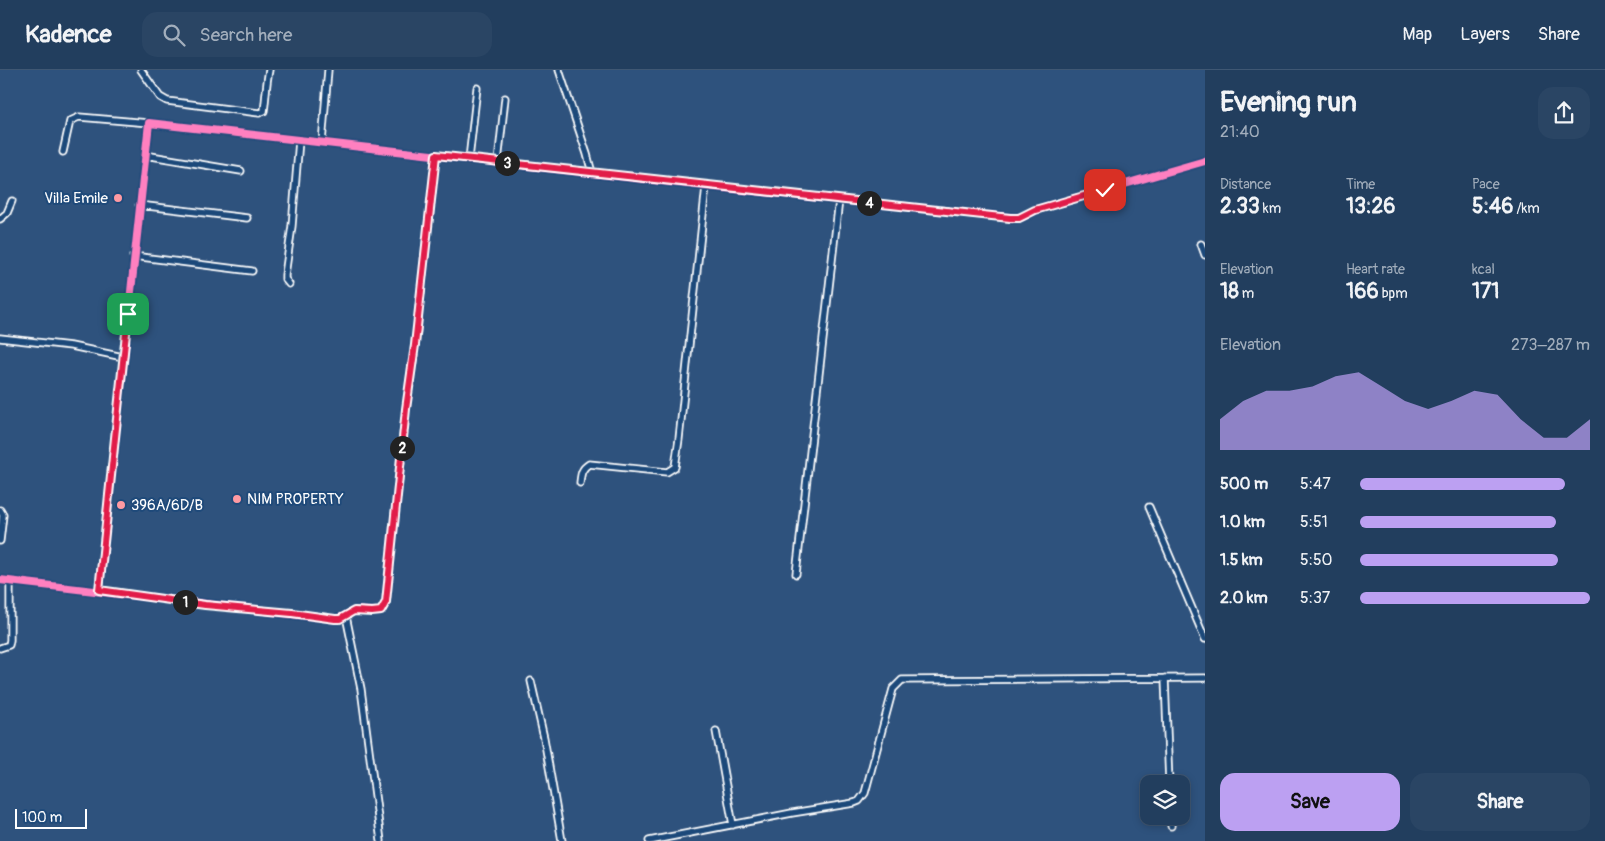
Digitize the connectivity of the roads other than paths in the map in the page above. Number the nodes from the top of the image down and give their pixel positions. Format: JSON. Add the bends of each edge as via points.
{"nodes":[{"id":1,"x":141,"y":70,"type":"edge"},
{"id":2,"x":269,"y":70,"type":"edge"},
{"id":3,"x":328,"y":70,"type":"edge"},
{"id":4,"x":559,"y":70,"type":"edge"},
{"id":5,"x":477,"y":88,"type":"dead end"},
{"id":6,"x":505,"y":98,"type":"dead end"},
{"id":7,"x":148,"y":123,"type":"junction"},
{"id":8,"x":299,"y":140,"type":"junction"},
{"id":9,"x":322,"y":143,"type":"junction"},
{"id":10,"x":63,"y":152,"type":"dead end"},
{"id":11,"x":145,"y":155,"type":"junction"},
{"id":12,"x":436,"y":155,"type":"junction"},
{"id":13,"x":469,"y":159,"type":"junction"},
{"id":14,"x":498,"y":162,"type":"junction"},
{"id":15,"x":1205,"y":162,"type":"edge"},
{"id":16,"x":241,"y":171,"type":"dead end"},
{"id":17,"x":592,"y":173,"type":"junction"},
{"id":18,"x":706,"y":186,"type":"junction"},
{"id":19,"x":839,"y":200,"type":"junction"},
{"id":20,"x":12,"y":201,"type":"dead end"},
{"id":21,"x":139,"y":205,"type":"junction"},
{"id":22,"x":247,"y":218,"type":"dead end"},
{"id":23,"x":0,"y":219,"type":"edge"},
{"id":24,"x":1201,"y":244,"type":"dead end"},
{"id":25,"x":1205,"y":255,"type":"edge"},
{"id":26,"x":133,"y":256,"type":"junction"},
{"id":27,"x":252,"y":271,"type":"dead end"},
{"id":28,"x":289,"y":284,"type":"dead end"},
{"id":29,"x":0,"y":338,"type":"edge"},
{"id":30,"x":123,"y":357,"type":"junction"},
{"id":31,"x":580,"y":482,"type":"dead end"},
{"id":32,"x":1149,"y":507,"type":"dead end"},
{"id":33,"x":0,"y":510,"type":"edge"},
{"id":34,"x":0,"y":541,"type":"edge"},
{"id":35,"x":796,"y":574,"type":"dead end"},
{"id":36,"x":0,"y":580,"type":"edge"},
{"id":37,"x":10,"y":581,"type":"junction"},
{"id":38,"x":99,"y":590,"type":"junction"},
{"id":39,"x":346,"y":616,"type":"junction"},
{"id":40,"x":1205,"y":639,"type":"edge"},
{"id":41,"x":0,"y":648,"type":"edge"},
{"id":42,"x":1165,"y":678,"type":"junction"},
{"id":43,"x":1205,"y":678,"type":"edge"},
{"id":44,"x":531,"y":681,"type":"dead end"},
{"id":45,"x":716,"y":731,"type":"dead end"},
{"id":46,"x":1169,"y":775,"type":"edge"},
{"id":47,"x":733,"y":825,"type":"junction"},
{"id":48,"x":381,"y":841,"type":"edge"},
{"id":49,"x":562,"y":841,"type":"edge"},
{"id":50,"x":649,"y":841,"type":"edge"}],
"edges":[{"from":1,"to":2,"type":"street","via":[[167,101],[258,113],[264,111]]},
{"from":3,"to":9,"type":"street"},
{"from":4,"to":17,"type":"street"},
{"from":5,"to":13,"type":"street"},
{"from":6,"to":14,"type":"street"},
{"from":7,"to":8,"type":"street"},
{"from":7,"to":10,"type":"street","via":[[74,118],[70,121]]},
{"from":7,"to":11,"type":"street"},
{"from":8,"to":9,"type":"street"},
{"from":8,"to":28,"type":"street","via":[[285,275]]},
{"from":9,"to":12,"type":"street"},
{"from":11,"to":16,"type":"street"},
{"from":11,"to":21,"type":"street"},
{"from":12,"to":13,"type":"street"},
{"from":12,"to":39,"type":"street","via":[[386,602],[381,611],[354,611]]},
{"from":13,"to":14,"type":"street"},
{"from":14,"to":17,"type":"street"},
{"from":15,"to":19,"type":"street","via":[[1038,208],[1019,218]]},
{"from":17,"to":18,"type":"street"},
{"from":18,"to":19,"type":"street"},
{"from":18,"to":31,"type":"street","via":[[675,467],[667,472],[589,464],[581,472]]},
{"from":19,"to":35,"type":"street"},
{"from":20,"to":23,"type":"street"},
{"from":21,"to":22,"type":"street"},
{"from":21,"to":26,"type":"street"},
{"from":24,"to":25,"type":"street"},
{"from":26,"to":27,"type":"street"},
{"from":26,"to":30,"type":"street"},
{"from":29,"to":30,"type":"street","via":[[71,346]]},
{"from":30,"to":38,"type":"street"},
{"from":32,"to":40,"type":"street"},
{"from":33,"to":34,"type":"street","via":[[3,515]]},
{"from":36,"to":37,"type":"street"},
{"from":37,"to":38,"type":"street"},
{"from":37,"to":41,"type":"street","via":[[10,640],[8,645]]},
{"from":38,"to":39,"type":"street","via":[[335,619]]},
{"from":39,"to":48,"type":"street","via":[[361,690]]},
{"from":42,"to":43,"type":"street"},
{"from":42,"to":46,"type":"street"},
{"from":42,"to":47,"type":"street","via":[[902,680],[893,689],[865,793],[854,804]]},
{"from":44,"to":49,"type":"street"},
{"from":45,"to":47,"type":"street"},
{"from":47,"to":50,"type":"street"}]}
